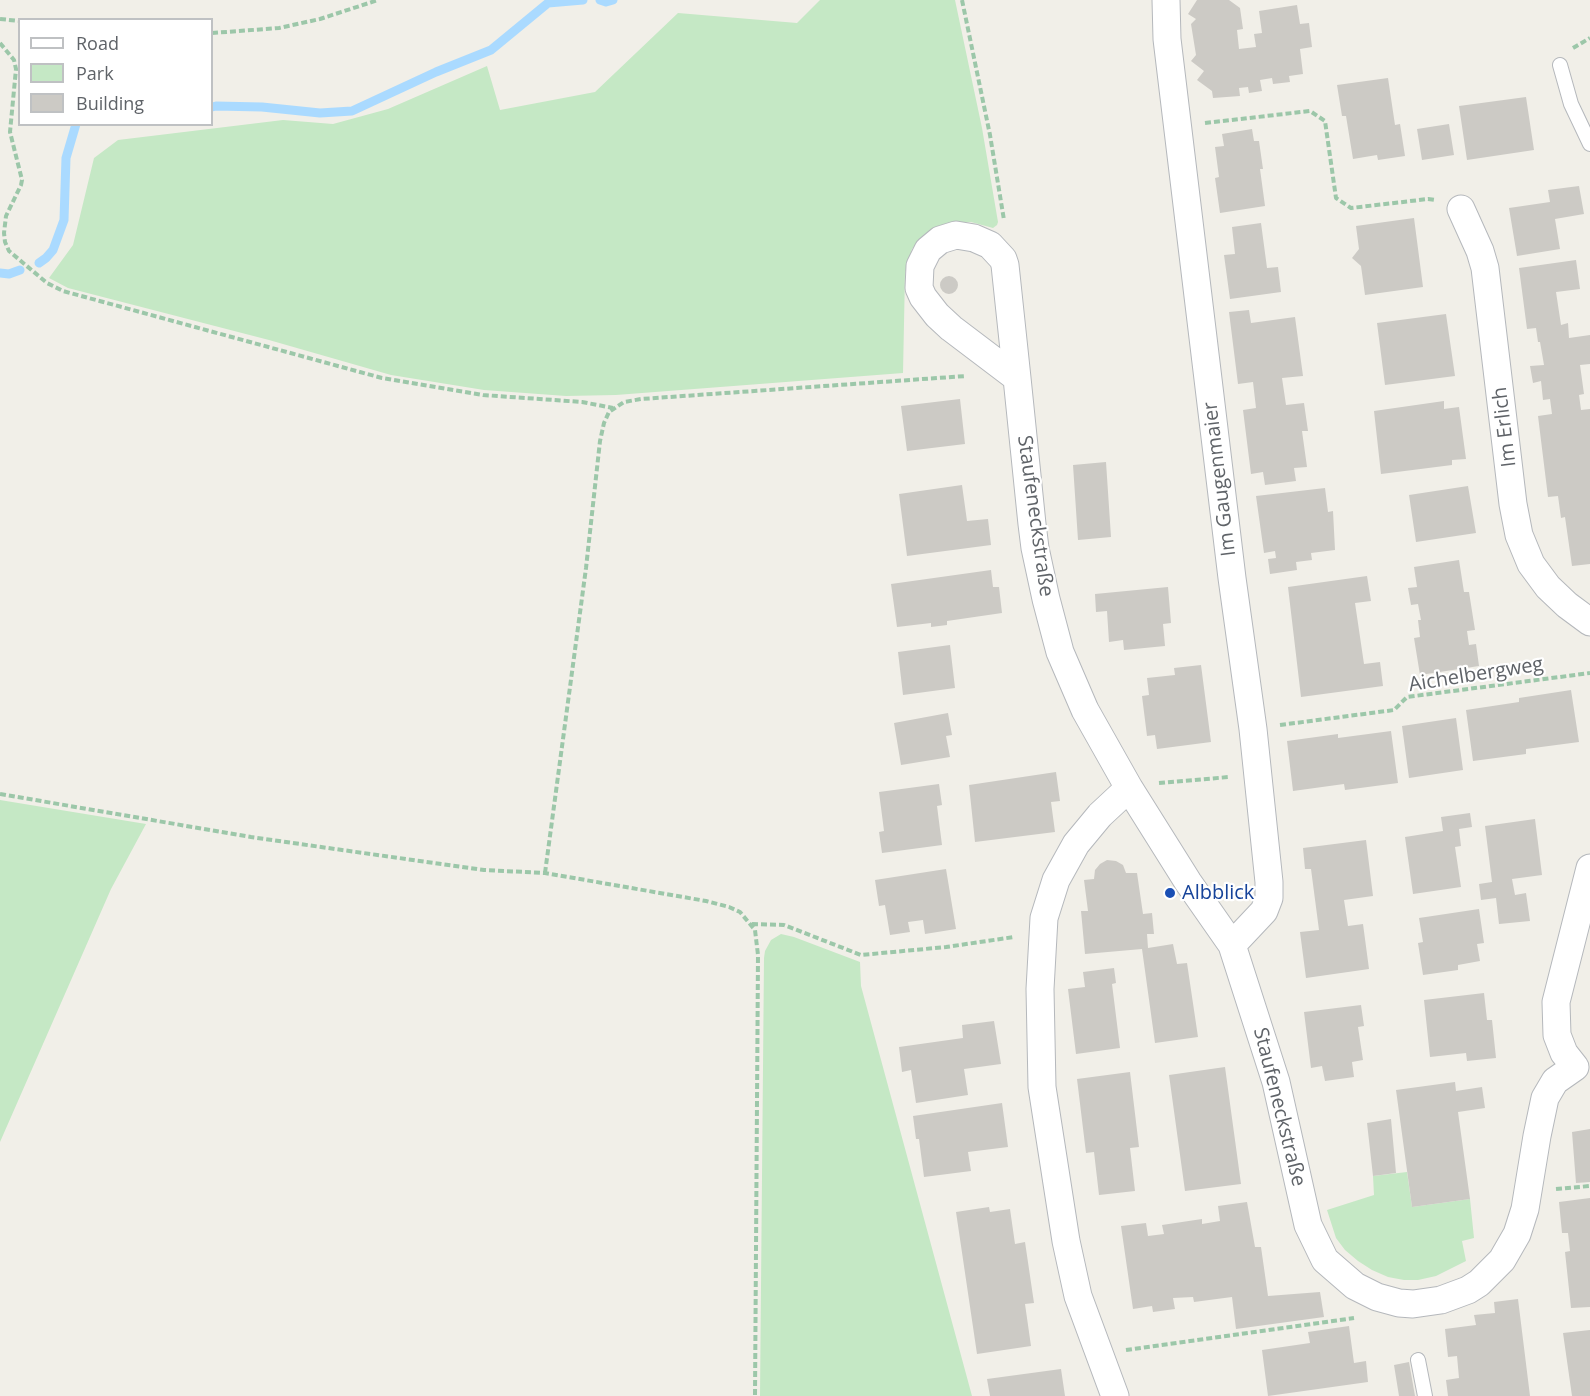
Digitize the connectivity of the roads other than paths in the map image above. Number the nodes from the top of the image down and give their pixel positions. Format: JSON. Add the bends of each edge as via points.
{"nodes":[{"id":1,"x":1166,"y":0,"type":"edge"},
{"id":2,"x":1560,"y":65,"type":"dead end"},
{"id":3,"x":1590,"y":144,"type":"edge"},
{"id":4,"x":1461,"y":209,"type":"road end"},
{"id":5,"x":1017,"y":378,"type":"junction"},
{"id":6,"x":1590,"y":622,"type":"edge"},
{"id":7,"x":1129,"y":788,"type":"junction"},
{"id":8,"x":1590,"y":868,"type":"edge"},
{"id":9,"x":1232,"y":945,"type":"junction"},
{"id":10,"x":1582,"y":1069,"type":"edge"},
{"id":11,"x":1418,"y":1360,"type":"dead end"},
{"id":12,"x":1115,"y":1396,"type":"edge"},
{"id":13,"x":1425,"y":1396,"type":"edge"}],
"edges":[{"from":1,"to":9,"type":"street","name":"Im Gaugenmaier","via":[[1177,127],[1268,863],[1269,898],[1264,911]]},
{"from":2,"to":3,"type":"lane","via":[[1571,104]]},
{"from":4,"to":6,"type":"street","name":"Im Erlich","via":[[1485,268],[1519,536],[1531,564],[1548,587]]},
{"from":5,"to":5,"type":"street","name":"Staufeneckstraße","via":[[929,307],[919,288],[920,266],[933,244],[948,237],[965,236],[995,249],[1005,264]]},
{"from":5,"to":7,"type":"street","name":"Staufeneckstraße","via":[[1034,540],[1053,629],[1085,710]]},
{"from":7,"to":9,"type":"street","name":"Staufeneckstraße"},
{"from":7,"to":12,"type":"street","via":[[1090,826],[1062,867],[1050,893],[1042,933],[1040,989],[1046,1117],[1071,1269]]},
{"from":8,"to":10,"type":"street","name":"Staufeneckstraße","via":[[1556,1002],[1557,1035],[1564,1053]]},
{"from":9,"to":10,"type":"street","name":"Staufeneckstraße","via":[[1276,1082],[1313,1236],[1334,1269],[1355,1286],[1388,1301],[1413,1304],[1441,1300],[1468,1290],[1492,1272],[1517,1234],[1526,1209],[1545,1098],[1555,1081]]},
{"from":11,"to":13,"type":"lane"}]}
